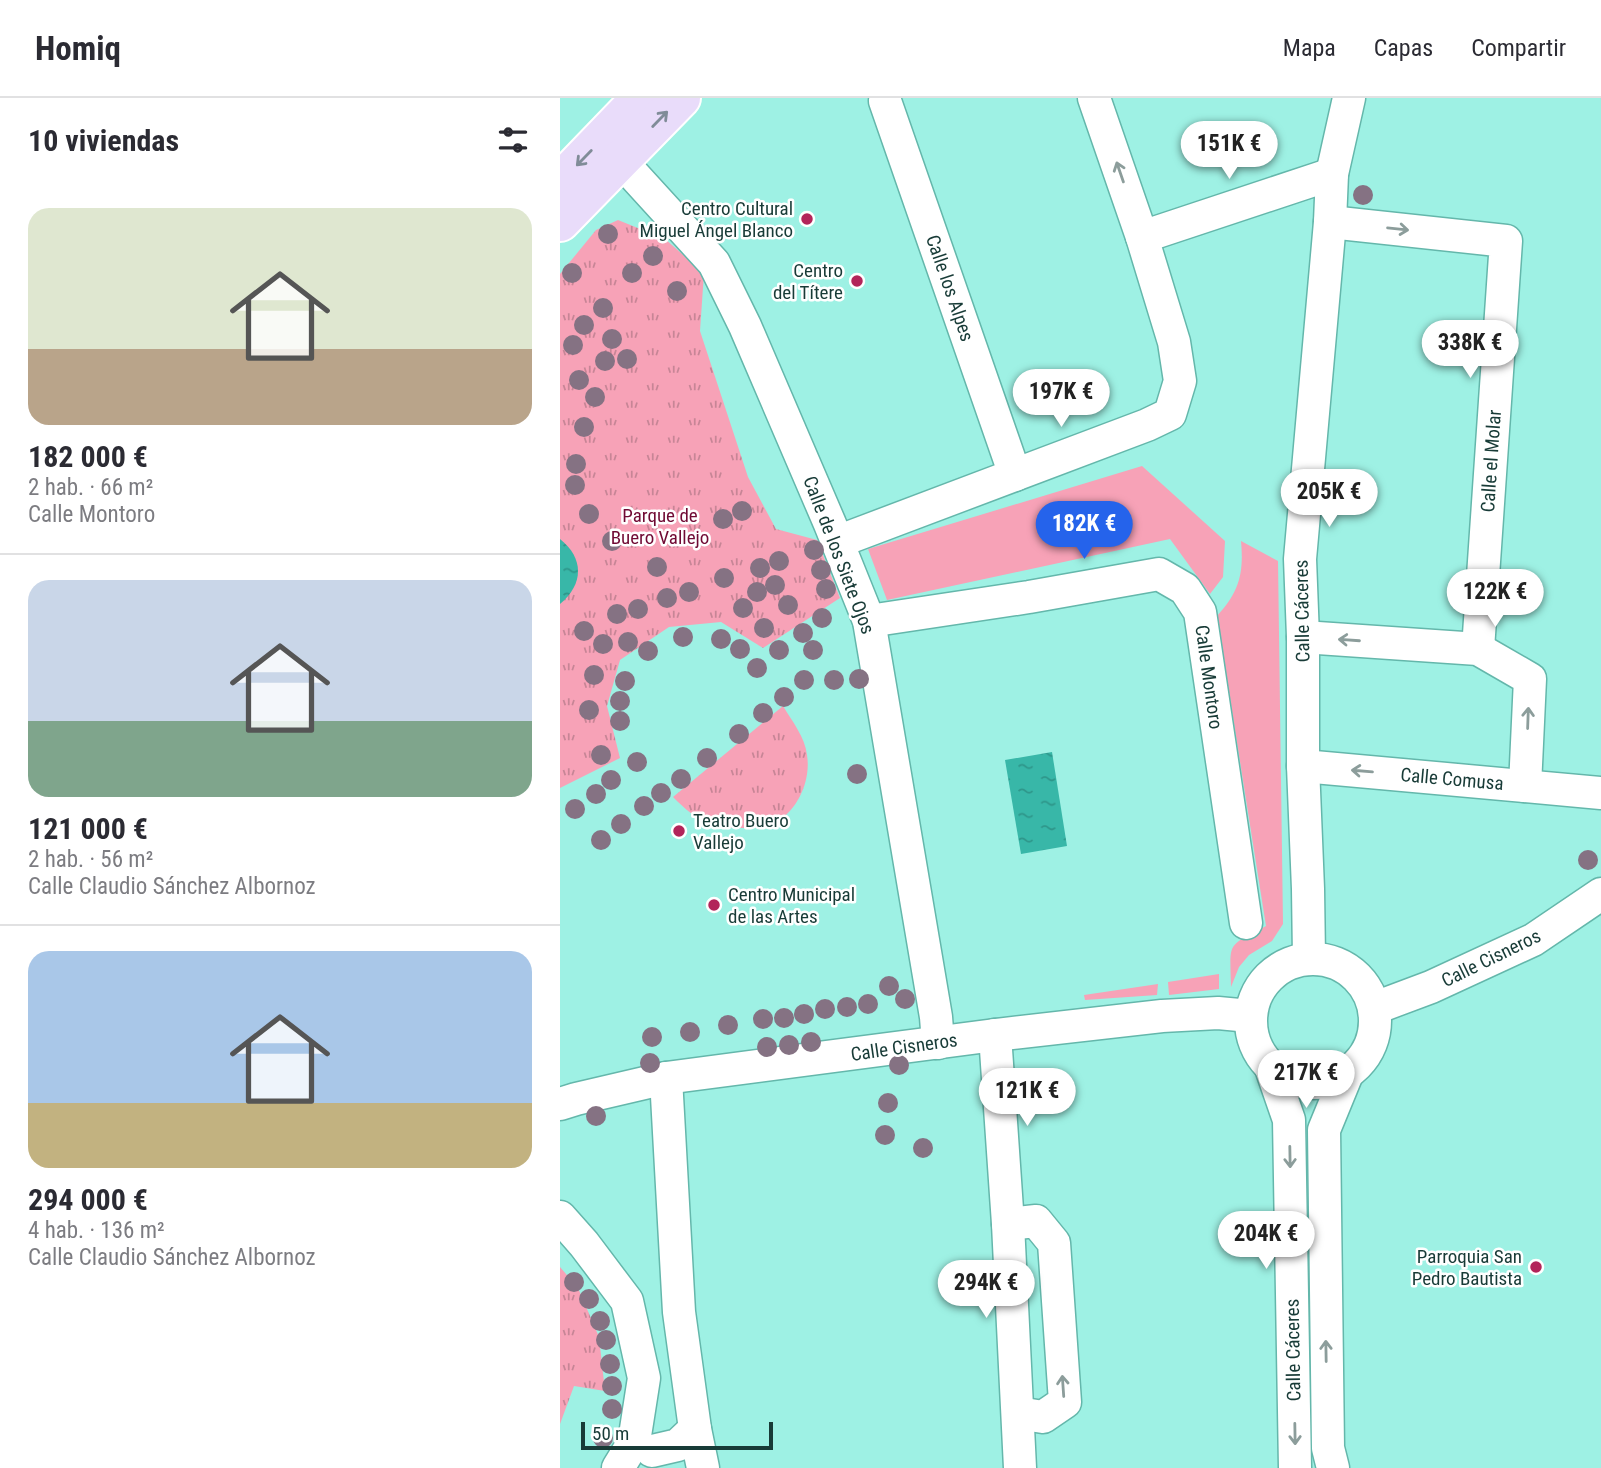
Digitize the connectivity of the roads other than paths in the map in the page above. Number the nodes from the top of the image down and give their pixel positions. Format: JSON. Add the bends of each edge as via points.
{"nodes":[{"id":1,"x":641,"y":98,"type":"edge"},
{"id":2,"x":681,"y":98,"type":"edge"},
{"id":3,"x":1094,"y":98,"type":"edge"},
{"id":4,"x":1349,"y":98,"type":"edge"},
{"id":5,"x":885,"y":101,"type":"dead end"},
{"id":6,"x":620,"y":160,"type":"junction"},
{"id":7,"x":1332,"y":174,"type":"junction"},
{"id":8,"x":560,"y":183,"type":"edge"},
{"id":9,"x":560,"y":222,"type":"edge"},
{"id":10,"x":1330,"y":222,"type":"junction"},
{"id":11,"x":1142,"y":237,"type":"junction"},
{"id":12,"x":1015,"y":475,"type":"junction"},
{"id":13,"x":836,"y":542,"type":"junction"},
{"id":14,"x":869,"y":621,"type":"junction"},
{"id":15,"x":1303,"y":637,"type":"junction"},
{"id":16,"x":1478,"y":649,"type":"junction"},
{"id":17,"x":1303,"y":766,"type":"junction"},
{"id":18,"x":1525,"y":786,"type":"junction"},
{"id":19,"x":1601,"y":793,"type":"edge"},
{"id":20,"x":1601,"y":894,"type":"edge"},
{"id":21,"x":1246,"y":923,"type":"dead end"},
{"id":22,"x":1308,"y":958,"type":"junction"},
{"id":23,"x":1375,"y":1008,"type":"junction"},
{"id":24,"x":1250,"y":1016,"type":"junction"},
{"id":25,"x":995,"y":1035,"type":"junction"},
{"id":26,"x":938,"y":1043,"type":"junction"},
{"id":27,"x":1271,"y":1068,"type":"junction"},
{"id":28,"x":1347,"y":1074,"type":"junction"},
{"id":29,"x":666,"y":1078,"type":"junction"},
{"id":30,"x":560,"y":1104,"type":"edge"},
{"id":31,"x":560,"y":1217,"type":"edge"},
{"id":32,"x":1008,"y":1224,"type":"junction"},
{"id":33,"x":1018,"y":1413,"type":"junction"},
{"id":34,"x":695,"y":1429,"type":"junction"},
{"id":35,"x":653,"y":1453,"type":"edge"},
{"id":36,"x":618,"y":1468,"type":"edge"},
{"id":37,"x":703,"y":1468,"type":"edge"},
{"id":38,"x":1020,"y":1468,"type":"edge"},
{"id":39,"x":1296,"y":1468,"type":"edge"},
{"id":40,"x":1332,"y":1468,"type":"edge"}],
"edges":[{"from":1,"to":8,"type":"main road","one_way":true},
{"from":6,"to":2,"type":"main road","one_way":true},
{"from":11,"to":3,"type":"street","one_way":true},
{"from":4,"to":7,"type":"street","name":"Calle Cáceres"},
{"from":5,"to":12,"type":"street","name":"Calle los Alpes"},
{"from":6,"to":9,"type":"main road"},
{"from":6,"to":13,"type":"street","name":"Calle de los Siete Ojos","via":[[714,263]]},
{"from":7,"to":10,"type":"street","name":"Calle Cáceres"},
{"from":7,"to":11,"type":"street"},
{"from":10,"to":15,"type":"street","name":"Calle Cáceres","via":[[1300,559]]},
{"from":10,"to":16,"type":"street","name":"Calle el Molar","one_way":true,"via":[[1506,241]]},
{"from":11,"to":12,"type":"street","via":[[1174,342],[1180,381],[1170,414]]},
{"from":12,"to":13,"type":"street"},
{"from":13,"to":14,"type":"street","name":"Calle de los Siete Ojos"},
{"from":14,"to":21,"type":"street","name":"Calle Montoro","via":[[1159,574],[1185,589],[1200,612]]},
{"from":14,"to":26,"type":"street","name":"Calle de los Siete Ojos"},
{"from":16,"to":15,"type":"street","one_way":true},
{"from":15,"to":17,"type":"street","name":"Calle Cáceres"},
{"from":18,"to":16,"type":"street","one_way":true,"via":[[1530,679]]},
{"from":18,"to":17,"type":"street","name":"Calle Comusa","one_way":true},
{"from":17,"to":22,"type":"street","name":"Calle Cáceres"},
{"from":18,"to":19,"type":"street","name":"Calle Comusa"},
{"from":20,"to":23,"type":"street","name":"Calle Cisneros","via":[[1533,940]]},
{"from":22,"to":23,"type":"street","via":[[1343,966],[1358,977]]},
{"from":22,"to":24,"type":"street","via":[[1291,962],[1263,983]]},
{"from":23,"to":28,"type":"street","via":[[1371,1045]]},
{"from":24,"to":25,"type":"street","name":"Calle Cisneros","via":[[1162,1016]]},
{"from":24,"to":27,"type":"street","via":[[1259,1053]]},
{"from":25,"to":26,"type":"street","name":"Calle Cisneros"},
{"from":25,"to":32,"type":"street"},
{"from":26,"to":29,"type":"street","name":"Calle Cisneros"},
{"from":27,"to":28,"type":"street","via":[[1288,1079],[1308,1083],[1328,1082]]},
{"from":27,"to":39,"type":"street","name":"Calle Cáceres","one_way":true,"via":[[1289,1120]]},
{"from":40,"to":28,"type":"street","name":"Calle Cáceres","one_way":true,"via":[[1328,1448],[1324,1130]]},
{"from":29,"to":30,"type":"street","name":"Calle Cisneros"},
{"from":29,"to":34,"type":"street","via":[[679,1312]]},
{"from":31,"to":35,"type":"street","via":[[627,1301],[644,1378]]},
{"from":32,"to":33,"type":"street"},
{"from":33,"to":32,"type":"street","one_way":true,"via":[[1043,1417],[1065,1402],[1054,1243],[1036,1221]]},
{"from":33,"to":38,"type":"street"},
{"from":34,"to":35,"type":"street","via":[[678,1445]]},
{"from":34,"to":37,"type":"street"},
{"from":35,"to":36,"type":"street"}]}
